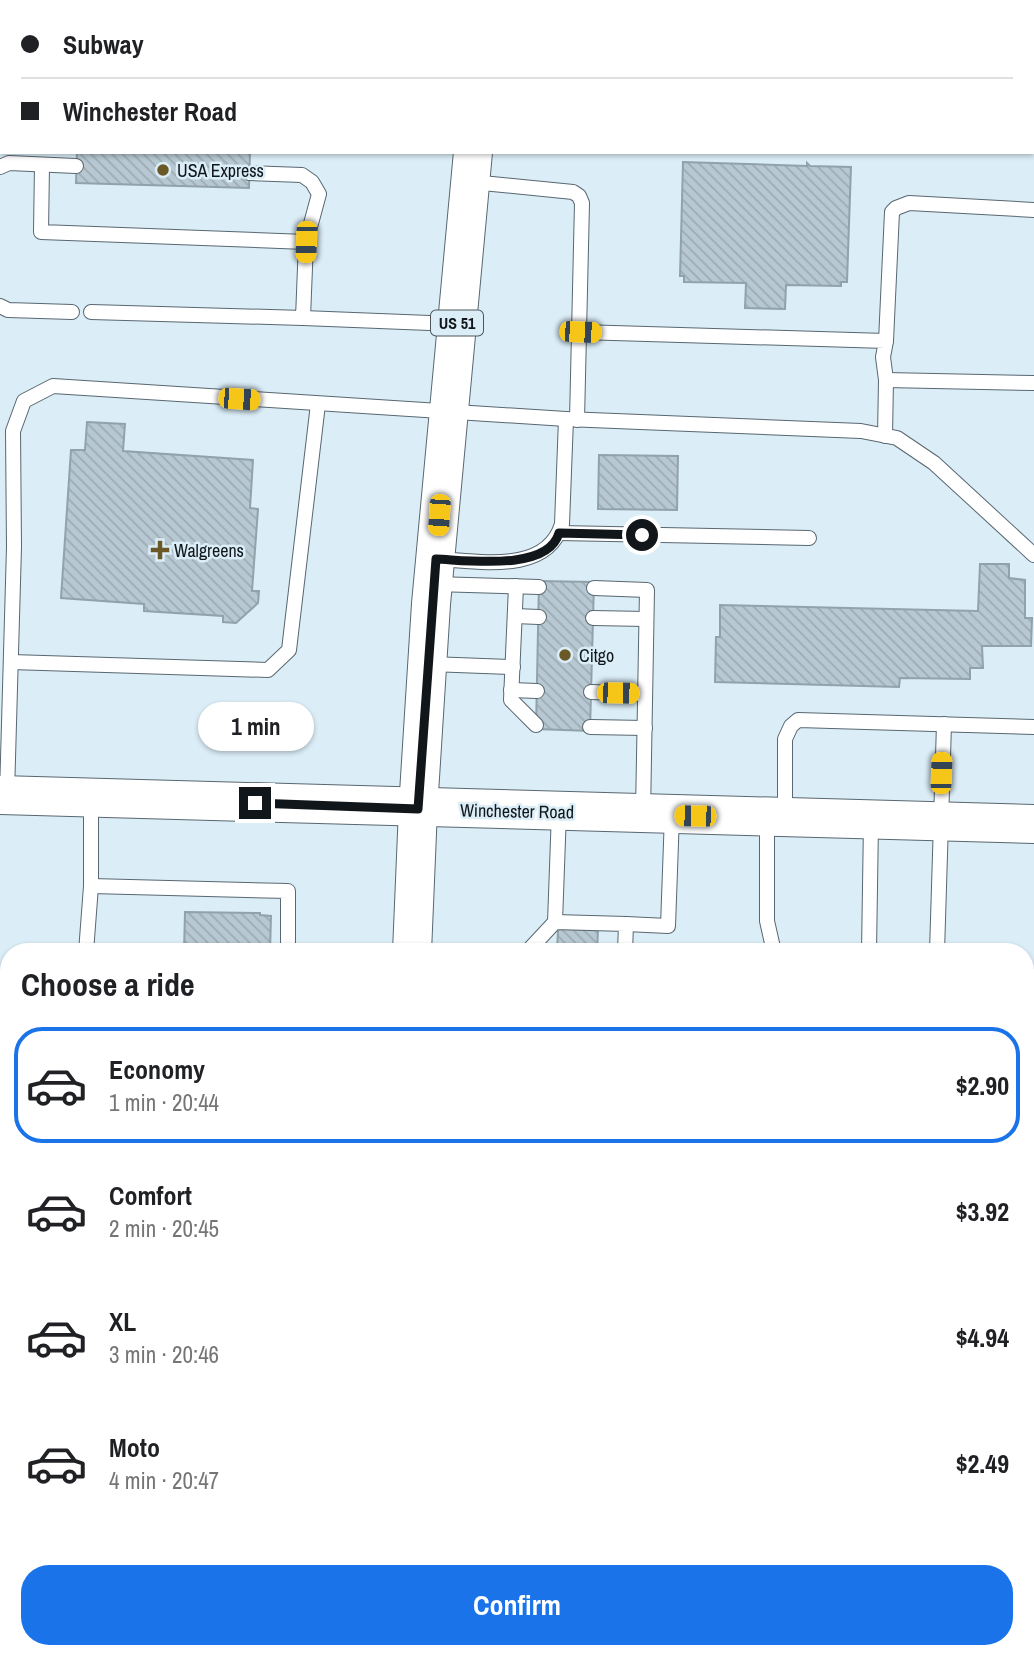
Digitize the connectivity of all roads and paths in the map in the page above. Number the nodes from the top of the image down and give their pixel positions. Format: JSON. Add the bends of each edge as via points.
{"nodes":[{"id":1,"x":42,"y":165,"type":"junction"},
{"id":2,"x":76,"y":166,"type":"dead end"},
{"id":3,"x":0,"y":167,"type":"edge"},
{"id":4,"x":471,"y":167,"type":"edge"},
{"id":5,"x":249,"y":173,"type":"dead end"},
{"id":6,"x":1034,"y":210,"type":"edge"},
{"id":7,"x":306,"y":242,"type":"junction"},
{"id":8,"x":0,"y":306,"type":"edge"},
{"id":9,"x":72,"y":312,"type":"dead end"},
{"id":10,"x":91,"y":312,"type":"dead end"},
{"id":11,"x":303,"y":318,"type":"junction"},
{"id":12,"x":457,"y":324,"type":"junction"},
{"id":13,"x":580,"y":332,"type":"junction"},
{"id":14,"x":886,"y":341,"type":"junction"},
{"id":15,"x":886,"y":380,"type":"junction"},
{"id":16,"x":1034,"y":383,"type":"edge"},
{"id":17,"x":318,"y":404,"type":"junction"},
{"id":18,"x":449,"y":413,"type":"junction"},
{"id":19,"x":572,"y":419,"type":"junction"},
{"id":20,"x":885,"y":436,"type":"junction"},
{"id":21,"x":559,"y":533,"type":"junction"},
{"id":22,"x":809,"y":538,"type":"dead end"},
{"id":23,"x":1034,"y":555,"type":"edge"},
{"id":24,"x":435,"y":571,"type":"junction"},
{"id":25,"x":516,"y":586,"type":"junction"},
{"id":26,"x":539,"y":587,"type":"dead end"},
{"id":27,"x":594,"y":588,"type":"dead end"},
{"id":28,"x":515,"y":616,"type":"junction"},
{"id":29,"x":539,"y":617,"type":"dead end"},
{"id":30,"x":593,"y":618,"type":"dead end"},
{"id":31,"x":646,"y":619,"type":"junction"},
{"id":32,"x":11,"y":662,"type":"junction"},
{"id":33,"x":427,"y":663,"type":"junction"},
{"id":34,"x":513,"y":667,"type":"junction"},
{"id":35,"x":511,"y":690,"type":"junction"},
{"id":36,"x":537,"y":691,"type":"dead end"},
{"id":37,"x":591,"y":692,"type":"dead end"},
{"id":38,"x":645,"y":694,"type":"junction"},
{"id":39,"x":944,"y":724,"type":"junction"},
{"id":40,"x":536,"y":725,"type":"dead end"},
{"id":41,"x":590,"y":727,"type":"dead end"},
{"id":42,"x":1034,"y":727,"type":"edge"},
{"id":43,"x":645,"y":729,"type":"junction"},
{"id":44,"x":4,"y":795,"type":"edge"},
{"id":45,"x":91,"y":798,"type":"junction"},
{"id":46,"x":418,"y":809,"type":"junction"},
{"id":47,"x":559,"y":812,"type":"junction"},
{"id":48,"x":658,"y":815,"type":"junction"},
{"id":49,"x":776,"y":818,"type":"junction"},
{"id":50,"x":871,"y":820,"type":"junction"},
{"id":51,"x":939,"y":822,"type":"junction"},
{"id":52,"x":1034,"y":824,"type":"edge"},
{"id":53,"x":91,"y":886,"type":"junction"},
{"id":54,"x":555,"y":922,"type":"junction"},
{"id":55,"x":626,"y":924,"type":"junction"},
{"id":56,"x":87,"y":943,"type":"edge"},
{"id":57,"x":288,"y":943,"type":"edge"},
{"id":58,"x":412,"y":943,"type":"edge"},
{"id":59,"x":535,"y":943,"type":"edge"},
{"id":60,"x":625,"y":943,"type":"edge"},
{"id":61,"x":772,"y":943,"type":"edge"},
{"id":62,"x":869,"y":943,"type":"edge"},
{"id":63,"x":937,"y":943,"type":"edge"}],
"edges":[{"from":1,"to":2,"type":"lane"},
{"from":1,"to":3,"type":"lane","via":[[9,163]]},
{"from":1,"to":7,"type":"lane","via":[[41,232]]},
{"from":4,"to":12,"type":"main road","number":"US 51"},
{"from":4,"to":13,"type":"lane","via":[[579,196]]},
{"from":5,"to":7,"type":"lane","via":[[302,175],[312,182],[319,194]]},
{"from":6,"to":14,"type":"lane","via":[[909,203],[896,208],[892,212]]},
{"from":7,"to":11,"type":"lane"},
{"from":8,"to":9,"type":"lane"},
{"from":10,"to":11,"type":"lane"},
{"from":11,"to":12,"type":"lane"},
{"from":12,"to":18,"type":"main road","number":"US 51"},
{"from":13,"to":14,"type":"lane"},
{"from":13,"to":19,"type":"lane"},
{"from":14,"to":15,"type":"lane"},
{"from":15,"to":16,"type":"lane"},
{"from":15,"to":20,"type":"lane"},
{"from":17,"to":18,"type":"lane"},
{"from":17,"to":32,"type":"lane","via":[[289,650],[268,670]]},
{"from":17,"to":32,"type":"lane","via":[[54,386],[24,401],[13,431]]},
{"from":18,"to":19,"type":"lane"},
{"from":18,"to":24,"type":"main road","number":"US 51"},
{"from":19,"to":20,"type":"lane","via":[[861,431]]},
{"from":19,"to":21,"type":"lane"},
{"from":20,"to":23,"type":"lane","via":[[897,438],[934,463]]},
{"from":21,"to":22,"type":"lane"},
{"from":21,"to":24,"type":"lane","via":[[544,550],[519,561]]},
{"from":24,"to":25,"type":"lane"},
{"from":24,"to":33,"type":"main road","number":"US 51"},
{"from":25,"to":26,"type":"lane"},
{"from":25,"to":28,"type":"lane"},
{"from":27,"to":31,"type":"lane","via":[[647,590]]},
{"from":28,"to":29,"type":"lane"},
{"from":28,"to":34,"type":"lane"},
{"from":30,"to":31,"type":"lane"},
{"from":31,"to":38,"type":"lane"},
{"from":32,"to":44,"type":"lane"},
{"from":33,"to":34,"type":"lane"},
{"from":33,"to":46,"type":"main road","number":"US 51"},
{"from":34,"to":35,"type":"lane"},
{"from":35,"to":36,"type":"lane"},
{"from":35,"to":40,"type":"lane","via":[[511,700]]},
{"from":37,"to":38,"type":"lane"},
{"from":38,"to":43,"type":"lane"},
{"from":39,"to":42,"type":"lane"},
{"from":39,"to":49,"type":"lane","via":[[798,720],[785,739]]},
{"from":39,"to":51,"type":"lane"},
{"from":41,"to":43,"type":"lane"},
{"from":43,"to":48,"type":"lane"},
{"from":44,"to":45,"type":"main road","name":"Winchester Road"},
{"from":45,"to":46,"type":"main road","name":"Winchester Road"},
{"from":45,"to":53,"type":"lane"},
{"from":46,"to":47,"type":"main road","name":"Winchester Road"},
{"from":46,"to":58,"type":"main road","number":"US 51"},
{"from":47,"to":48,"type":"main road","name":"Winchester Road"},
{"from":47,"to":54,"type":"lane"},
{"from":48,"to":49,"type":"main road","name":"Winchester Road"},
{"from":48,"to":55,"type":"lane","via":[[668,926]]},
{"from":49,"to":50,"type":"main road","name":"Winchester Road"},
{"from":49,"to":61,"type":"lane","via":[[767,921]]},
{"from":50,"to":51,"type":"main road","name":"Winchester Road"},
{"from":50,"to":62,"type":"lane"},
{"from":51,"to":52,"type":"main road","name":"Winchester Road"},
{"from":51,"to":63,"type":"lane"},
{"from":53,"to":56,"type":"lane"},
{"from":53,"to":57,"type":"lane","via":[[288,891]]},
{"from":54,"to":55,"type":"lane"},
{"from":54,"to":59,"type":"lane"},
{"from":55,"to":60,"type":"lane"}]}
